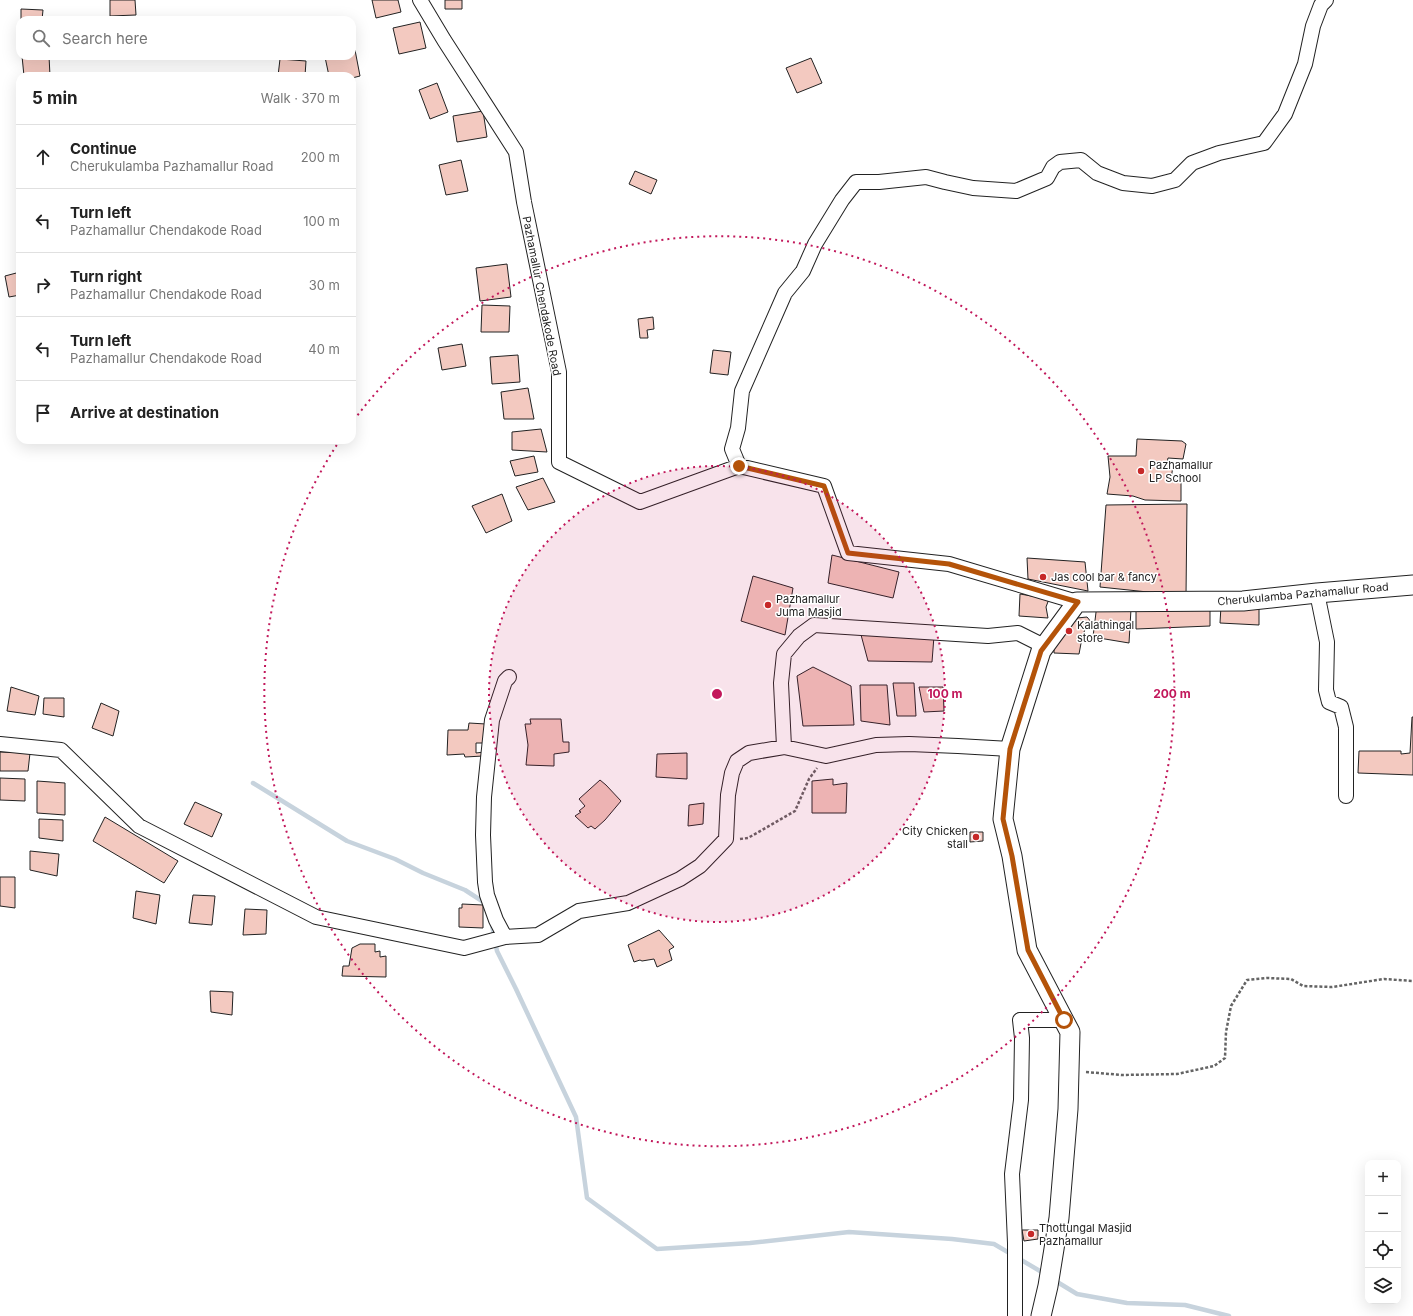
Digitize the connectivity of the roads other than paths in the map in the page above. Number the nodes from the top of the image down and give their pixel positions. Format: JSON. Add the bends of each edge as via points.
{"nodes":[{"id":1,"x":420,"y":0,"type":"edge"},
{"id":2,"x":1321,"y":2,"type":"edge"},
{"id":3,"x":739,"y":466,"type":"junction"},
{"id":4,"x":1413,"y":585,"type":"edge"},
{"id":5,"x":1317,"y":593,"type":"junction"},
{"id":6,"x":1078,"y":602,"type":"junction"},
{"id":7,"x":1044,"y":646,"type":"junction"},
{"id":8,"x":509,"y":677,"type":"dead end"},
{"id":9,"x":0,"y":744,"type":"edge"},
{"id":10,"x":784,"y":747,"type":"junction"},
{"id":11,"x":1010,"y":749,"type":"junction"},
{"id":12,"x":1346,"y":796,"type":"dead end"},
{"id":13,"x":504,"y":937,"type":"junction"},
{"id":14,"x":1064,"y":1020,"type":"junction"},
{"id":15,"x":1015,"y":1316,"type":"edge"},
{"id":16,"x":1041,"y":1316,"type":"edge"}],
"edges":[{"from":1,"to":3,"type":"street","name":"Pazhamallur Chendakode Road","via":[[516,152],[558,372],[558,462],[640,502]]},
{"from":2,"to":3,"type":"street","via":[[1305,64],[1285,114],[1264,143],[1219,153],[1192,163],[1175,180],[1152,186],[1123,183],[1097,173],[1081,160],[1060,162],[1053,167],[1047,178],[1016,191],[973,188],[926,177],[856,182],[815,244],[803,271],[785,293],[742,391],[738,428],[732,449]]},
{"from":3,"to":6,"type":"street","via":[[824,486],[848,553],[949,564]]},
{"from":4,"to":5,"type":"street","name":"Cherukulamba Pazhamallur Road"},
{"from":5,"to":6,"type":"street","name":"Cherukulamba Pazhamallur Road","via":[[1243,601]]},
{"from":5,"to":12,"type":"street","via":[[1327,642],[1326,690],[1329,702],[1342,707],[1346,727]]},
{"from":6,"to":7,"type":"street"},
{"from":7,"to":10,"type":"street","via":[[1018,633],[988,636],[814,625],[799,636],[784,654],[781,683]]},
{"from":7,"to":11,"type":"street"},
{"from":8,"to":13,"type":"street","via":[[504,681],[492,720],[483,835],[487,895]]},
{"from":9,"to":13,"type":"street","via":[[61,750],[139,826],[316,916],[464,948]]},
{"from":10,"to":11,"type":"street","via":[[826,756],[876,745],[944,745]]},
{"from":10,"to":13,"type":"street","via":[[749,753],[737,761],[728,795],[726,839],[700,866],[680,879],[628,903],[579,910],[538,935]]},
{"from":11,"to":14,"type":"street","via":[[1003,819],[1028,950]]},
{"from":14,"to":15,"type":"street","via":[[1020,1020],[1020,1100],[1012,1174]]},
{"from":14,"to":16,"type":"street","via":[[1070,1032],[1068,1109],[1059,1218]]}]}
